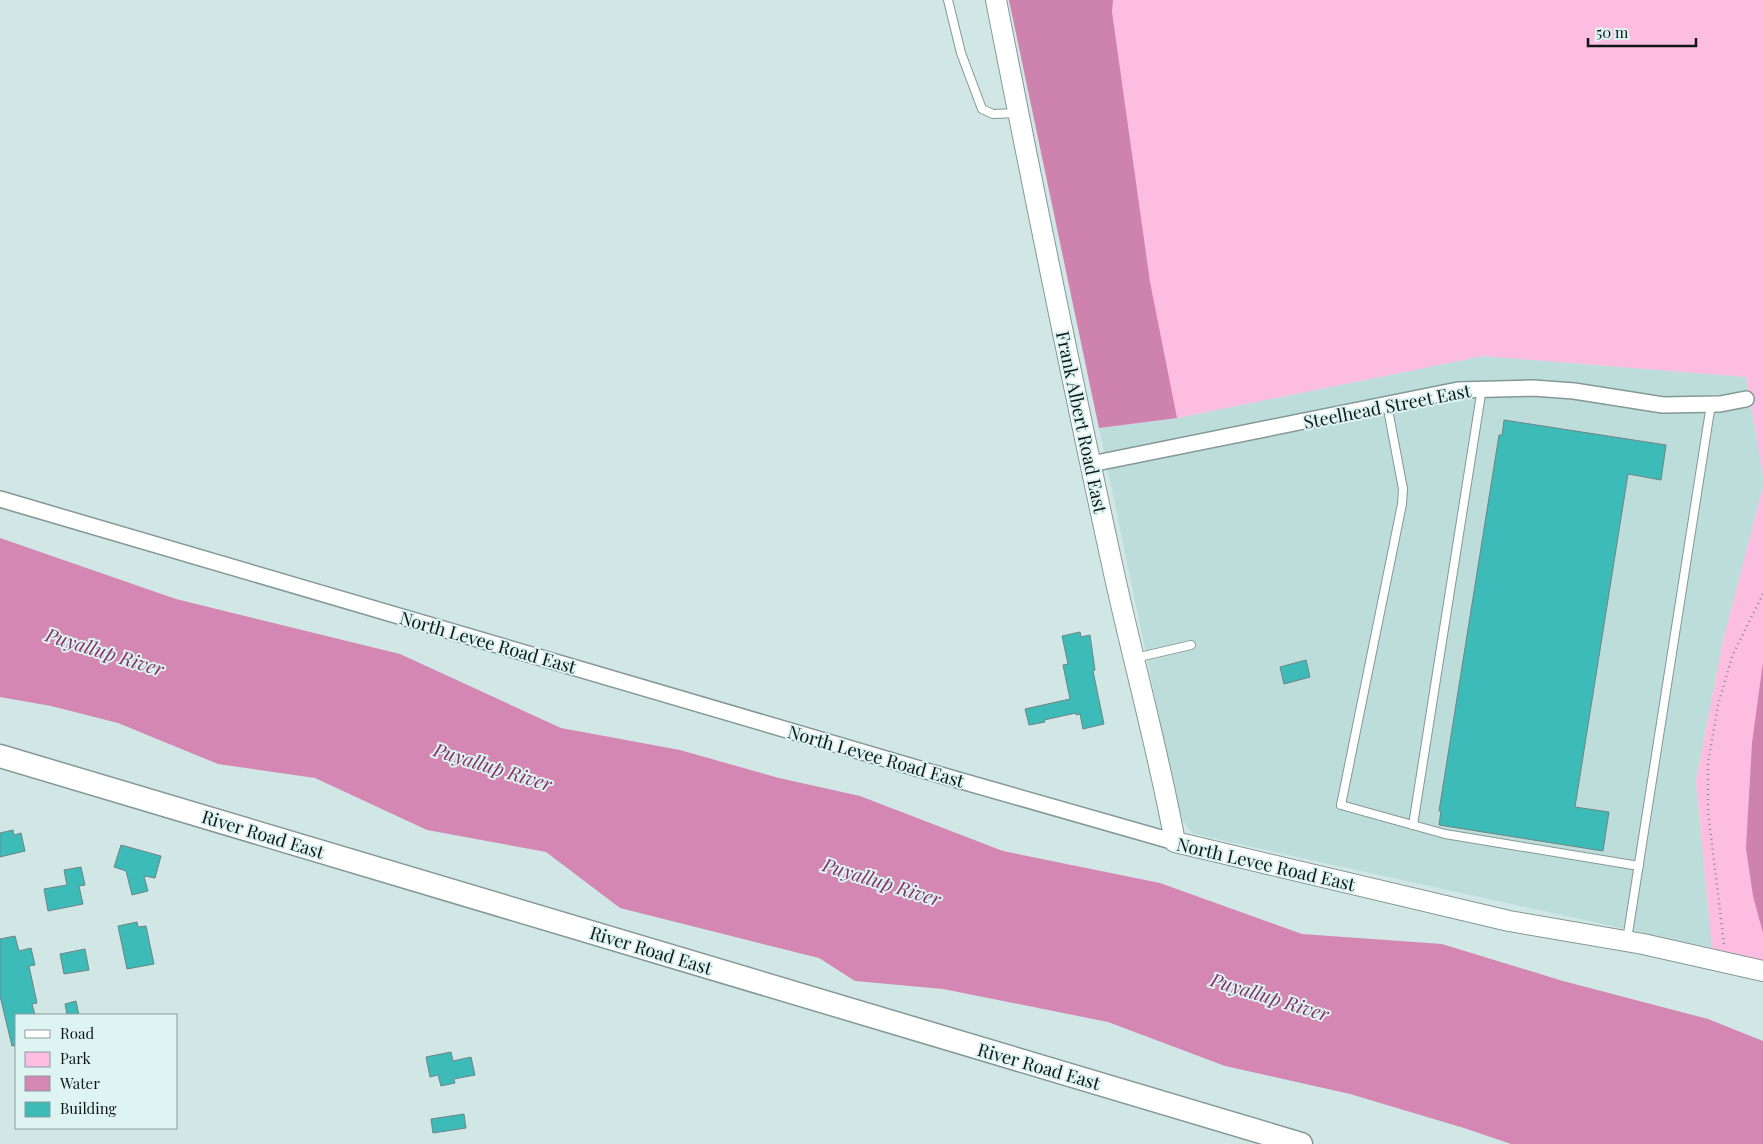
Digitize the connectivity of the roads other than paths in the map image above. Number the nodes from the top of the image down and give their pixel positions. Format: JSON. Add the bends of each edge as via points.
{"nodes":[{"id":1,"x":948,"y":0,"type":"edge"},
{"id":2,"x":996,"y":0,"type":"edge"},
{"id":3,"x":1019,"y":113,"type":"junction"},
{"id":4,"x":1482,"y":388,"type":"junction"},
{"id":5,"x":1746,"y":399,"type":"dead end"},
{"id":6,"x":1387,"y":404,"type":"junction"},
{"id":7,"x":1711,"y":404,"type":"junction"},
{"id":8,"x":1091,"y":464,"type":"junction"},
{"id":9,"x":0,"y":499,"type":"edge"},
{"id":10,"x":1191,"y":645,"type":"dead end"},
{"id":11,"x":1135,"y":658,"type":"junction"},
{"id":12,"x":0,"y":756,"type":"edge"},
{"id":13,"x":1413,"y":825,"type":"junction"},
{"id":14,"x":1175,"y":842,"type":"junction"},
{"id":15,"x":1639,"y":866,"type":"junction"},
{"id":16,"x":1627,"y":942,"type":"junction"},
{"id":17,"x":1763,"y":971,"type":"edge"},
{"id":18,"x":1302,"y":1144,"type":"edge"}],
"edges":[{"from":1,"to":3,"type":"lane","via":[[961,53],[982,109],[993,114]]},
{"from":2,"to":3,"type":"street","name":"Frank Albert Road East"},
{"from":3,"to":8,"type":"street","name":"Frank Albert Road East"},
{"from":4,"to":6,"type":"street","name":"Steelhead Street East"},
{"from":4,"to":7,"type":"street","name":"Steelhead Street East","via":[[1574,391],[1663,405]]},
{"from":4,"to":13,"type":"lane"},
{"from":5,"to":7,"type":"street","name":"Steelhead Street East"},
{"from":6,"to":8,"type":"street","name":"Steelhead Street East"},
{"from":6,"to":13,"type":"lane","via":[[1403,489],[1402,504],[1341,805]]},
{"from":7,"to":15,"type":"lane"},
{"from":8,"to":11,"type":"street","name":"Frank Albert Road East"},
{"from":9,"to":14,"type":"street","name":"North Levee Road East"},
{"from":10,"to":11,"type":"lane"},
{"from":11,"to":14,"type":"street","name":"Frank Albert Road East"},
{"from":12,"to":18,"type":"main road","name":"River Road East"},
{"from":13,"to":15,"type":"lane","via":[[1445,834]]},
{"from":14,"to":16,"type":"street","name":"North Levee Road East","via":[[1509,921]]},
{"from":15,"to":16,"type":"lane"},
{"from":16,"to":17,"type":"street","name":"North Levee Road East"}]}
